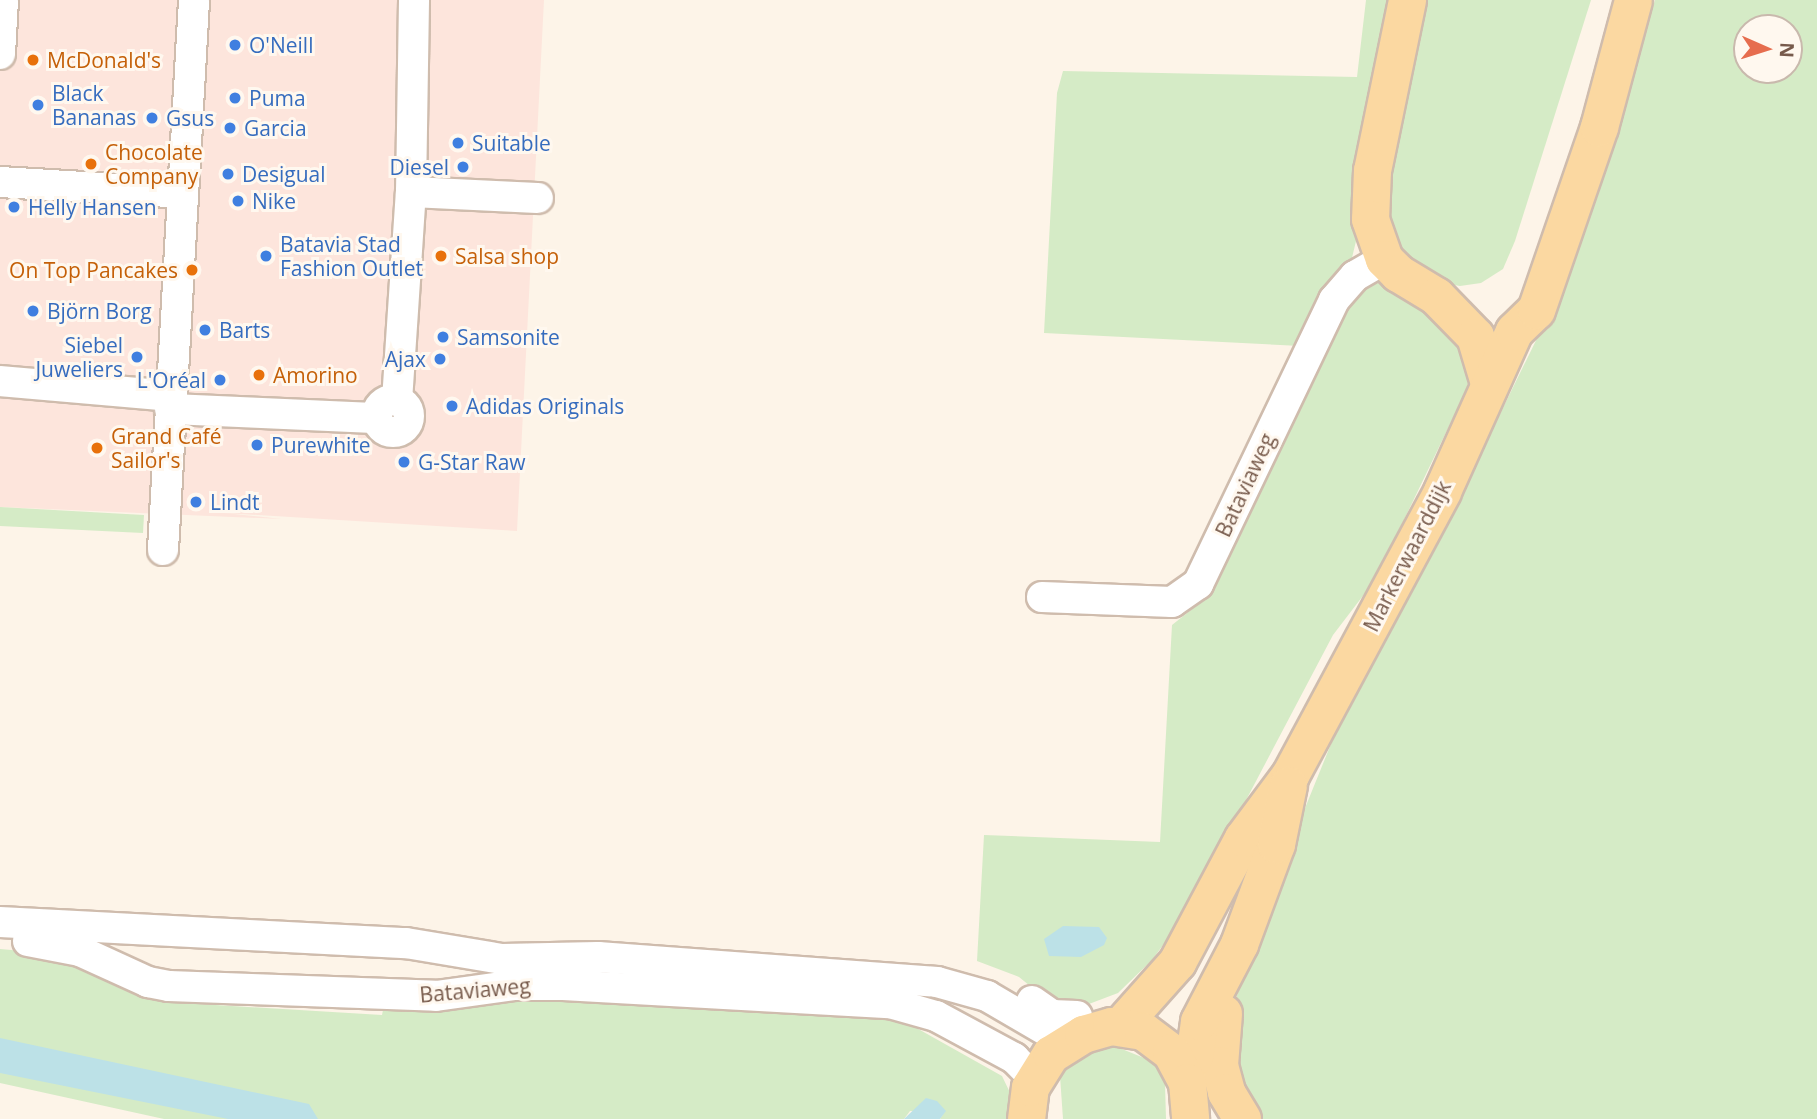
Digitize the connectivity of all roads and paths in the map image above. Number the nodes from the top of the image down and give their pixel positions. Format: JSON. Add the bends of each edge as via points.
{"nodes":[{"id":1,"x":3,"y":0,"type":"edge"},
{"id":2,"x":194,"y":0,"type":"edge"},
{"id":3,"x":414,"y":0,"type":"edge"},
{"id":4,"x":1407,"y":0,"type":"edge"},
{"id":5,"x":1612,"y":0,"type":"edge"},
{"id":6,"x":1633,"y":0,"type":"edge"},
{"id":7,"x":0,"y":54,"type":"edge"},
{"id":8,"x":0,"y":181,"type":"edge"},
{"id":9,"x":411,"y":192,"type":"junction"},
{"id":10,"x":183,"y":193,"type":"junction"},
{"id":11,"x":538,"y":198,"type":"dead end"},
{"id":12,"x":1384,"y":258,"type":"junction"},
{"id":13,"x":1436,"y":296,"type":"junction"},
{"id":14,"x":1514,"y":331,"type":"junction"},
{"id":15,"x":0,"y":381,"type":"edge"},
{"id":16,"x":1489,"y":383,"type":"junction"},
{"id":17,"x":171,"y":402,"type":"junction"},
{"id":18,"x":163,"y":550,"type":"dead end"},
{"id":19,"x":1042,"y":597,"type":"dead end"},
{"id":20,"x":1290,"y":775,"type":"junction"},
{"id":21,"x":0,"y":922,"type":"edge"},
{"id":22,"x":0,"y":939,"type":"edge"},
{"id":23,"x":1239,"y":944,"type":"junction"},
{"id":24,"x":1123,"y":1015,"type":"junction"},
{"id":25,"x":1076,"y":1027,"type":"junction"},
{"id":26,"x":1194,"y":1057,"type":"junction"},
{"id":27,"x":1033,"y":1103,"type":"edge"},
{"id":28,"x":1202,"y":1118,"type":"edge"},
{"id":29,"x":1242,"y":1119,"type":"edge"}],
"edges":[{"from":1,"to":7,"type":"street"},
{"from":2,"to":10,"type":"street"},
{"from":3,"to":9,"type":"street"},
{"from":4,"to":12,"type":"main road","via":[[1370,188],[1370,219]]},
{"from":5,"to":14,"type":"main road","name":"Markerwaarddijk","via":[[1563,164],[1513,300]]},
{"from":6,"to":14,"type":"main road","name":"Markerwaarddijk","via":[[1561,243],[1536,310]]},
{"from":8,"to":10,"type":"street"},
{"from":9,"to":11,"type":"street"},
{"from":9,"to":17,"type":"street","via":[[387,409]]},
{"from":10,"to":17,"type":"street"},
{"from":12,"to":13,"type":"main road","via":[[1398,273]]},
{"from":12,"to":19,"type":"street","name":"Bataviaweg","via":[[1355,276],[1334,300],[1198,584],[1172,602]]},
{"from":13,"to":14,"type":"main road","via":[[1478,306]]},
{"from":13,"to":16,"type":"main road","via":[[1475,336]]},
{"from":14,"to":16,"type":"main road","name":"Markerwaarddijk"},
{"from":15,"to":17,"type":"street"},
{"from":16,"to":20,"type":"main road","name":"Markerwaarddijk","via":[[1442,491]]},
{"from":17,"to":18,"type":"street"},
{"from":20,"to":23,"type":"main road","name":"Markerwaarddijk","via":[[1276,844]]},
{"from":20,"to":24,"type":"main road","name":"Markerwaarddijk","via":[[1243,838],[1198,918]]},
{"from":21,"to":25,"type":"street","name":"Bataviaweg","via":[[406,943],[502,959],[598,957],[771,967],[807,975],[956,986],[987,996],[1052,1034]]},
{"from":22,"to":27,"type":"street","name":"Bataviaweg","via":[[61,945],[148,982],[169,986],[436,996],[515,985],[913,1006],[953,1026],[1007,1067],[1023,1083]]},
{"from":23,"to":26,"type":"main road","name":"Markerwaarddijk","via":[[1199,1021]]},
{"from":23,"to":29,"type":"main road","via":[[1218,1051],[1226,1092]]},
{"from":24,"to":25,"type":"main road"},
{"from":24,"to":26,"type":"main road","via":[[1165,1025]]},
{"from":24,"to":28,"type":"main road","via":[[1171,1052]]},
{"from":25,"to":27,"type":"main road","via":[[1051,1054]]},
{"from":26,"to":28,"type":"main road","via":[[1206,1090]]}]}
